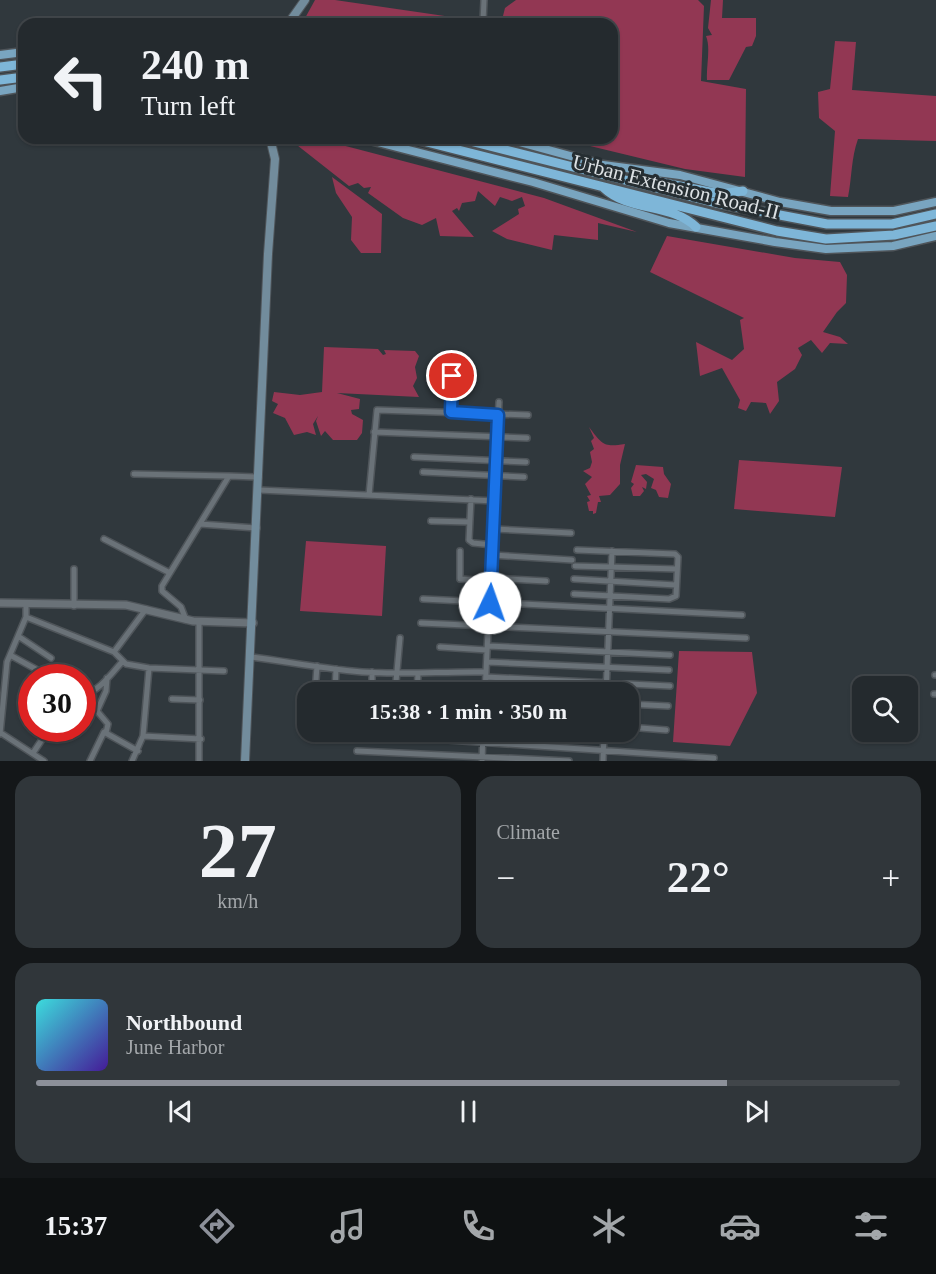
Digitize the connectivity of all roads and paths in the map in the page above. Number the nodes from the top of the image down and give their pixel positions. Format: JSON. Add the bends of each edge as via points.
{"nodes":[{"id":1,"x":305,"y":0,"type":"edge"},
{"id":2,"x":484,"y":0,"type":"edge"},
{"id":3,"x":292,"y":18,"type":"edge"},
{"id":4,"x":483,"y":18,"type":"edge"},
{"id":5,"x":18,"y":53,"type":"edge"},
{"id":6,"x":0,"y":55,"type":"edge"},
{"id":7,"x":18,"y":65,"type":"edge"},
{"id":8,"x":0,"y":67,"type":"edge"},
{"id":9,"x":18,"y":78,"type":"edge"},
{"id":10,"x":0,"y":80,"type":"edge"},
{"id":11,"x":18,"y":88,"type":"edge"},
{"id":12,"x":0,"y":91,"type":"edge"},
{"id":13,"x":271,"y":144,"type":"edge"},
{"id":14,"x":385,"y":144,"type":"edge"},
{"id":15,"x":435,"y":144,"type":"edge"},
{"id":16,"x":481,"y":144,"type":"edge"},
{"id":17,"x":527,"y":144,"type":"edge"},
{"id":18,"x":631,"y":183,"type":"junction"},
{"id":19,"x":603,"y":186,"type":"junction"},
{"id":20,"x":743,"y":191,"type":"junction"},
{"id":21,"x":936,"y":202,"type":"edge"},
{"id":22,"x":936,"y":214,"type":"edge"},
{"id":23,"x":936,"y":226,"type":"edge"},
{"id":24,"x":696,"y":227,"type":"junction"},
{"id":25,"x":936,"y":236,"type":"edge"},
{"id":26,"x":452,"y":358,"type":"dead end"},
{"id":27,"x":499,"y":402,"type":"dead end"},
{"id":28,"x":451,"y":412,"type":"junction"},
{"id":29,"x":498,"y":415,"type":"junction"},
{"id":30,"x":528,"y":415,"type":"dead end"},
{"id":31,"x":374,"y":432,"type":"junction"},
{"id":32,"x":497,"y":438,"type":"junction"},
{"id":33,"x":526,"y":438,"type":"dead end"},
{"id":34,"x":414,"y":457,"type":"dead end"},
{"id":35,"x":496,"y":461,"type":"junction"},
{"id":36,"x":526,"y":462,"type":"dead end"},
{"id":37,"x":423,"y":472,"type":"dead end"},
{"id":38,"x":134,"y":474,"type":"dead end"},
{"id":39,"x":496,"y":475,"type":"junction"},
{"id":40,"x":229,"y":476,"type":"junction"},
{"id":41,"x":259,"y":477,"type":"junction"},
{"id":42,"x":524,"y":477,"type":"dead end"},
{"id":43,"x":259,"y":490,"type":"junction"},
{"id":44,"x":369,"y":495,"type":"junction"},
{"id":45,"x":471,"y":499,"type":"junction"},
{"id":46,"x":495,"y":501,"type":"junction"},
{"id":47,"x":431,"y":521,"type":"dead end"},
{"id":48,"x":469,"y":522,"type":"junction"},
{"id":49,"x":200,"y":524,"type":"junction"},
{"id":50,"x":257,"y":528,"type":"junction"},
{"id":51,"x":494,"y":529,"type":"junction"},
{"id":52,"x":571,"y":534,"type":"dead end"},
{"id":53,"x":104,"y":539,"type":"dead end"},
{"id":54,"x":493,"y":545,"type":"junction"},
{"id":55,"x":577,"y":550,"type":"dead end"},
{"id":56,"x":460,"y":551,"type":"dead end"},
{"id":57,"x":612,"y":552,"type":"junction"},
{"id":58,"x":492,"y":555,"type":"junction"},
{"id":59,"x":612,"y":567,"type":"junction"},
{"id":60,"x":74,"y":569,"type":"dead end"},
{"id":61,"x":677,"y":569,"type":"junction"},
{"id":62,"x":170,"y":573,"type":"junction"},
{"id":63,"x":574,"y":579,"type":"dead end"},
{"id":64,"x":491,"y":580,"type":"junction"},
{"id":65,"x":546,"y":581,"type":"dead end"},
{"id":66,"x":611,"y":581,"type":"junction"},
{"id":67,"x":676,"y":585,"type":"junction"},
{"id":68,"x":574,"y":594,"type":"dead end"},
{"id":69,"x":610,"y":596,"type":"junction"},
{"id":70,"x":423,"y":599,"type":"dead end"},
{"id":71,"x":0,"y":603,"type":"edge"},
{"id":72,"x":490,"y":603,"type":"junction"},
{"id":73,"x":26,"y":604,"type":"junction"},
{"id":74,"x":74,"y":606,"type":"junction"},
{"id":75,"x":610,"y":608,"type":"junction"},
{"id":76,"x":146,"y":609,"type":"junction"},
{"id":77,"x":742,"y":615,"type":"dead end"},
{"id":78,"x":26,"y":617,"type":"junction"},
{"id":79,"x":186,"y":620,"type":"junction"},
{"id":80,"x":200,"y":622,"type":"junction"},
{"id":81,"x":253,"y":623,"type":"junction"},
{"id":82,"x":421,"y":623,"type":"dead end"},
{"id":83,"x":489,"y":626,"type":"junction"},
{"id":84,"x":609,"y":632,"type":"junction"},
{"id":85,"x":18,"y":636,"type":"junction"},
{"id":86,"x":400,"y":638,"type":"dead end"},
{"id":87,"x":746,"y":638,"type":"dead end"},
{"id":88,"x":440,"y":647,"type":"dead end"},
{"id":89,"x":488,"y":648,"type":"junction"},
{"id":90,"x":608,"y":651,"type":"junction"},
{"id":91,"x":114,"y":652,"type":"junction"},
{"id":92,"x":10,"y":655,"type":"junction"},
{"id":93,"x":670,"y":655,"type":"dead end"},
{"id":94,"x":250,"y":657,"type":"junction"},
{"id":95,"x":51,"y":658,"type":"dead end"},
{"id":96,"x":122,"y":662,"type":"junction"},
{"id":97,"x":487,"y":662,"type":"junction"},
{"id":98,"x":26,"y":664,"type":"edge"},
{"id":99,"x":317,"y":666,"type":"junction"},
{"id":100,"x":607,"y":667,"type":"junction"},
{"id":101,"x":149,"y":668,"type":"junction"},
{"id":102,"x":200,"y":669,"type":"junction"},
{"id":103,"x":336,"y":669,"type":"junction"},
{"id":104,"x":669,"y":670,"type":"dead end"},
{"id":105,"x":224,"y":671,"type":"dead end"},
{"id":106,"x":372,"y":672,"type":"junction"},
{"id":107,"x":396,"y":673,"type":"junction"},
{"id":108,"x":418,"y":674,"type":"junction"},
{"id":109,"x":486,"y":675,"type":"junction"},
{"id":110,"x":107,"y":678,"type":"junction"},
{"id":111,"x":316,"y":682,"type":"edge"},
{"id":112,"x":335,"y":682,"type":"edge"},
{"id":113,"x":372,"y":682,"type":"edge"},
{"id":114,"x":396,"y":682,"type":"edge"},
{"id":115,"x":418,"y":682,"type":"edge"},
{"id":116,"x":486,"y":682,"type":"edge"},
{"id":117,"x":591,"y":682,"type":"edge"},
{"id":118,"x":606,"y":682,"type":"edge"},
{"id":119,"x":639,"y":685,"type":"edge"},
{"id":120,"x":670,"y":686,"type":"dead end"},
{"id":121,"x":96,"y":688,"type":"edge"},
{"id":122,"x":172,"y":699,"type":"dead end"},
{"id":123,"x":200,"y":700,"type":"junction"},
{"id":124,"x":639,"y":705,"type":"edge"},
{"id":125,"x":668,"y":706,"type":"dead end"},
{"id":126,"x":639,"y":728,"type":"edge"},
{"id":127,"x":666,"y":730,"type":"dead end"},
{"id":128,"x":106,"y":733,"type":"junction"},
{"id":129,"x":1,"y":734,"type":"edge"},
{"id":130,"x":143,"y":736,"type":"junction"},
{"id":131,"x":201,"y":739,"type":"junction"},
{"id":132,"x":40,"y":742,"type":"edge"},
{"id":133,"x":483,"y":742,"type":"edge"},
{"id":134,"x":500,"y":742,"type":"edge"},
{"id":135,"x":603,"y":742,"type":"edge"},
{"id":136,"x":603,"y":748,"type":"junction"},
{"id":137,"x":138,"y":751,"type":"junction"},
{"id":138,"x":357,"y":751,"type":"dead end"},
{"id":139,"x":33,"y":753,"type":"junction"},
{"id":140,"x":482,"y":758,"type":"edge"},
{"id":141,"x":714,"y":758,"type":"dead end"},
{"id":142,"x":44,"y":761,"type":"edge"},
{"id":143,"x":90,"y":761,"type":"edge"},
{"id":144,"x":132,"y":761,"type":"edge"},
{"id":145,"x":199,"y":761,"type":"edge"},
{"id":146,"x":245,"y":761,"type":"edge"},
{"id":147,"x":570,"y":761,"type":"edge"},
{"id":148,"x":603,"y":761,"type":"edge"}],
"edges":[{"from":1,"to":3,"type":"main road"},
{"from":2,"to":4,"type":"street"},
{"from":5,"to":6,"type":"main road"},
{"from":7,"to":8,"type":"highway"},
{"from":9,"to":10,"type":"highway"},
{"from":11,"to":12,"type":"main road"},
{"from":13,"to":41,"type":"main road","via":[[275,159]]},
{"from":14,"to":24,"type":"main road","via":[[533,182],[669,223]]},
{"from":15,"to":19,"type":"highway","name":"Urban Extension Road-II"},
{"from":16,"to":18,"type":"highway","name":"Urban Extension Road-II"},
{"from":17,"to":20,"type":"main road","via":[[603,165],[680,175]]},
{"from":18,"to":20,"type":"highway","via":[[649,180],[720,194]]},
{"from":18,"to":22,"type":"highway","name":"Urban Extension Road-II","via":[[827,224],[892,224]]},
{"from":19,"to":23,"type":"highway","name":"Urban Extension Road-II","via":[[777,231],[826,239],[894,236]]},
{"from":19,"to":24,"type":"highway","via":[[616,199],[686,218]]},
{"from":20,"to":21,"type":"main road","via":[[831,211],[894,211]]},
{"from":24,"to":25,"type":"main road","via":[[826,249],[893,246]]},
{"from":26,"to":28,"type":"street"},
{"from":27,"to":29,"type":"street"},
{"from":28,"to":29,"type":"street"},
{"from":28,"to":31,"type":"street","via":[[380,409],[375,413]]},
{"from":29,"to":30,"type":"street"},
{"from":29,"to":32,"type":"street"},
{"from":31,"to":32,"type":"street"},
{"from":31,"to":44,"type":"street"},
{"from":32,"to":33,"type":"street"},
{"from":32,"to":35,"type":"street"},
{"from":34,"to":35,"type":"street"},
{"from":35,"to":36,"type":"street"},
{"from":35,"to":39,"type":"street"},
{"from":37,"to":39,"type":"street"},
{"from":38,"to":40,"type":"street"},
{"from":39,"to":42,"type":"street"},
{"from":39,"to":46,"type":"street"},
{"from":40,"to":41,"type":"street"},
{"from":40,"to":49,"type":"street"},
{"from":41,"to":43,"type":"main road"},
{"from":43,"to":44,"type":"street"},
{"from":43,"to":50,"type":"main road"},
{"from":44,"to":45,"type":"street"},
{"from":45,"to":46,"type":"street"},
{"from":45,"to":48,"type":"street"},
{"from":46,"to":51,"type":"street"},
{"from":47,"to":48,"type":"street"},
{"from":48,"to":54,"type":"street","via":[[471,542]]},
{"from":49,"to":50,"type":"street"},
{"from":49,"to":62,"type":"street"},
{"from":50,"to":81,"type":"main road"},
{"from":51,"to":52,"type":"street"},
{"from":51,"to":54,"type":"street"},
{"from":53,"to":62,"type":"street"},
{"from":54,"to":58,"type":"street"},
{"from":55,"to":57,"type":"street"},
{"from":56,"to":64,"type":"street","via":[[460,579]]},
{"from":57,"to":59,"type":"street"},
{"from":57,"to":61,"type":"street","via":[[675,554]]},
{"from":58,"to":59,"type":"street"},
{"from":58,"to":64,"type":"street"},
{"from":59,"to":61,"type":"street"},
{"from":59,"to":66,"type":"street"},
{"from":60,"to":74,"type":"street"},
{"from":61,"to":67,"type":"street"},
{"from":62,"to":79,"type":"street","via":[[162,591],[181,607]]},
{"from":63,"to":66,"type":"street"},
{"from":64,"to":65,"type":"street"},
{"from":64,"to":72,"type":"street"},
{"from":66,"to":67,"type":"street"},
{"from":66,"to":69,"type":"street"},
{"from":67,"to":69,"type":"street","via":[[674,599]]},
{"from":68,"to":69,"type":"street"},
{"from":69,"to":75,"type":"street"},
{"from":70,"to":72,"type":"street"},
{"from":71,"to":73,"type":"street"},
{"from":72,"to":75,"type":"street"},
{"from":72,"to":83,"type":"street"},
{"from":73,"to":74,"type":"street"},
{"from":73,"to":78,"type":"street"},
{"from":74,"to":76,"type":"street","via":[[126,605]]},
{"from":75,"to":77,"type":"street"},
{"from":75,"to":84,"type":"street"},
{"from":76,"to":79,"type":"street"},
{"from":76,"to":91,"type":"street"},
{"from":78,"to":85,"type":"street"},
{"from":78,"to":91,"type":"street"},
{"from":79,"to":80,"type":"street"},
{"from":80,"to":81,"type":"street"},
{"from":80,"to":102,"type":"street"},
{"from":81,"to":94,"type":"main road"},
{"from":82,"to":83,"type":"street"},
{"from":83,"to":84,"type":"street"},
{"from":83,"to":89,"type":"street"},
{"from":84,"to":87,"type":"street"},
{"from":84,"to":90,"type":"street"},
{"from":85,"to":92,"type":"street"},
{"from":85,"to":95,"type":"street"},
{"from":86,"to":107,"type":"street"},
{"from":88,"to":89,"type":"street"},
{"from":89,"to":90,"type":"street"},
{"from":89,"to":97,"type":"street"},
{"from":90,"to":93,"type":"street"},
{"from":90,"to":100,"type":"street"},
{"from":91,"to":96,"type":"street"},
{"from":92,"to":98,"type":"street"},
{"from":92,"to":129,"type":"street"},
{"from":94,"to":99,"type":"street"},
{"from":94,"to":146,"type":"main road"},
{"from":96,"to":101,"type":"street"},
{"from":96,"to":110,"type":"street"},
{"from":97,"to":100,"type":"street"},
{"from":97,"to":109,"type":"street"},
{"from":99,"to":103,"type":"street"},
{"from":99,"to":111,"type":"street"},
{"from":100,"to":104,"type":"street"},
{"from":100,"to":118,"type":"street"},
{"from":101,"to":102,"type":"street"},
{"from":101,"to":130,"type":"street"},
{"from":102,"to":105,"type":"street"},
{"from":102,"to":123,"type":"street"},
{"from":103,"to":106,"type":"street"},
{"from":103,"to":112,"type":"street"},
{"from":106,"to":107,"type":"street"},
{"from":106,"to":113,"type":"street"},
{"from":107,"to":108,"type":"street"},
{"from":107,"to":114,"type":"street"},
{"from":108,"to":109,"type":"street"},
{"from":108,"to":115,"type":"street"},
{"from":109,"to":116,"type":"street"},
{"from":109,"to":117,"type":"street"},
{"from":110,"to":121,"type":"street"},
{"from":110,"to":128,"type":"street","via":[[97,711],[108,724]]},
{"from":119,"to":120,"type":"street"},
{"from":122,"to":123,"type":"street"},
{"from":123,"to":131,"type":"street"},
{"from":124,"to":125,"type":"street"},
{"from":126,"to":127,"type":"street"},
{"from":128,"to":137,"type":"street"},
{"from":128,"to":143,"type":"street"},
{"from":129,"to":139,"type":"street"},
{"from":130,"to":131,"type":"street"},
{"from":130,"to":137,"type":"street"},
{"from":131,"to":145,"type":"street"},
{"from":132,"to":139,"type":"street"},
{"from":133,"to":140,"type":"street"},
{"from":134,"to":136,"type":"street"},
{"from":135,"to":136,"type":"street"},
{"from":136,"to":141,"type":"street"},
{"from":136,"to":148,"type":"street"},
{"from":137,"to":144,"type":"street"},
{"from":138,"to":140,"type":"street"},
{"from":139,"to":142,"type":"street"},
{"from":140,"to":147,"type":"street"}]}
